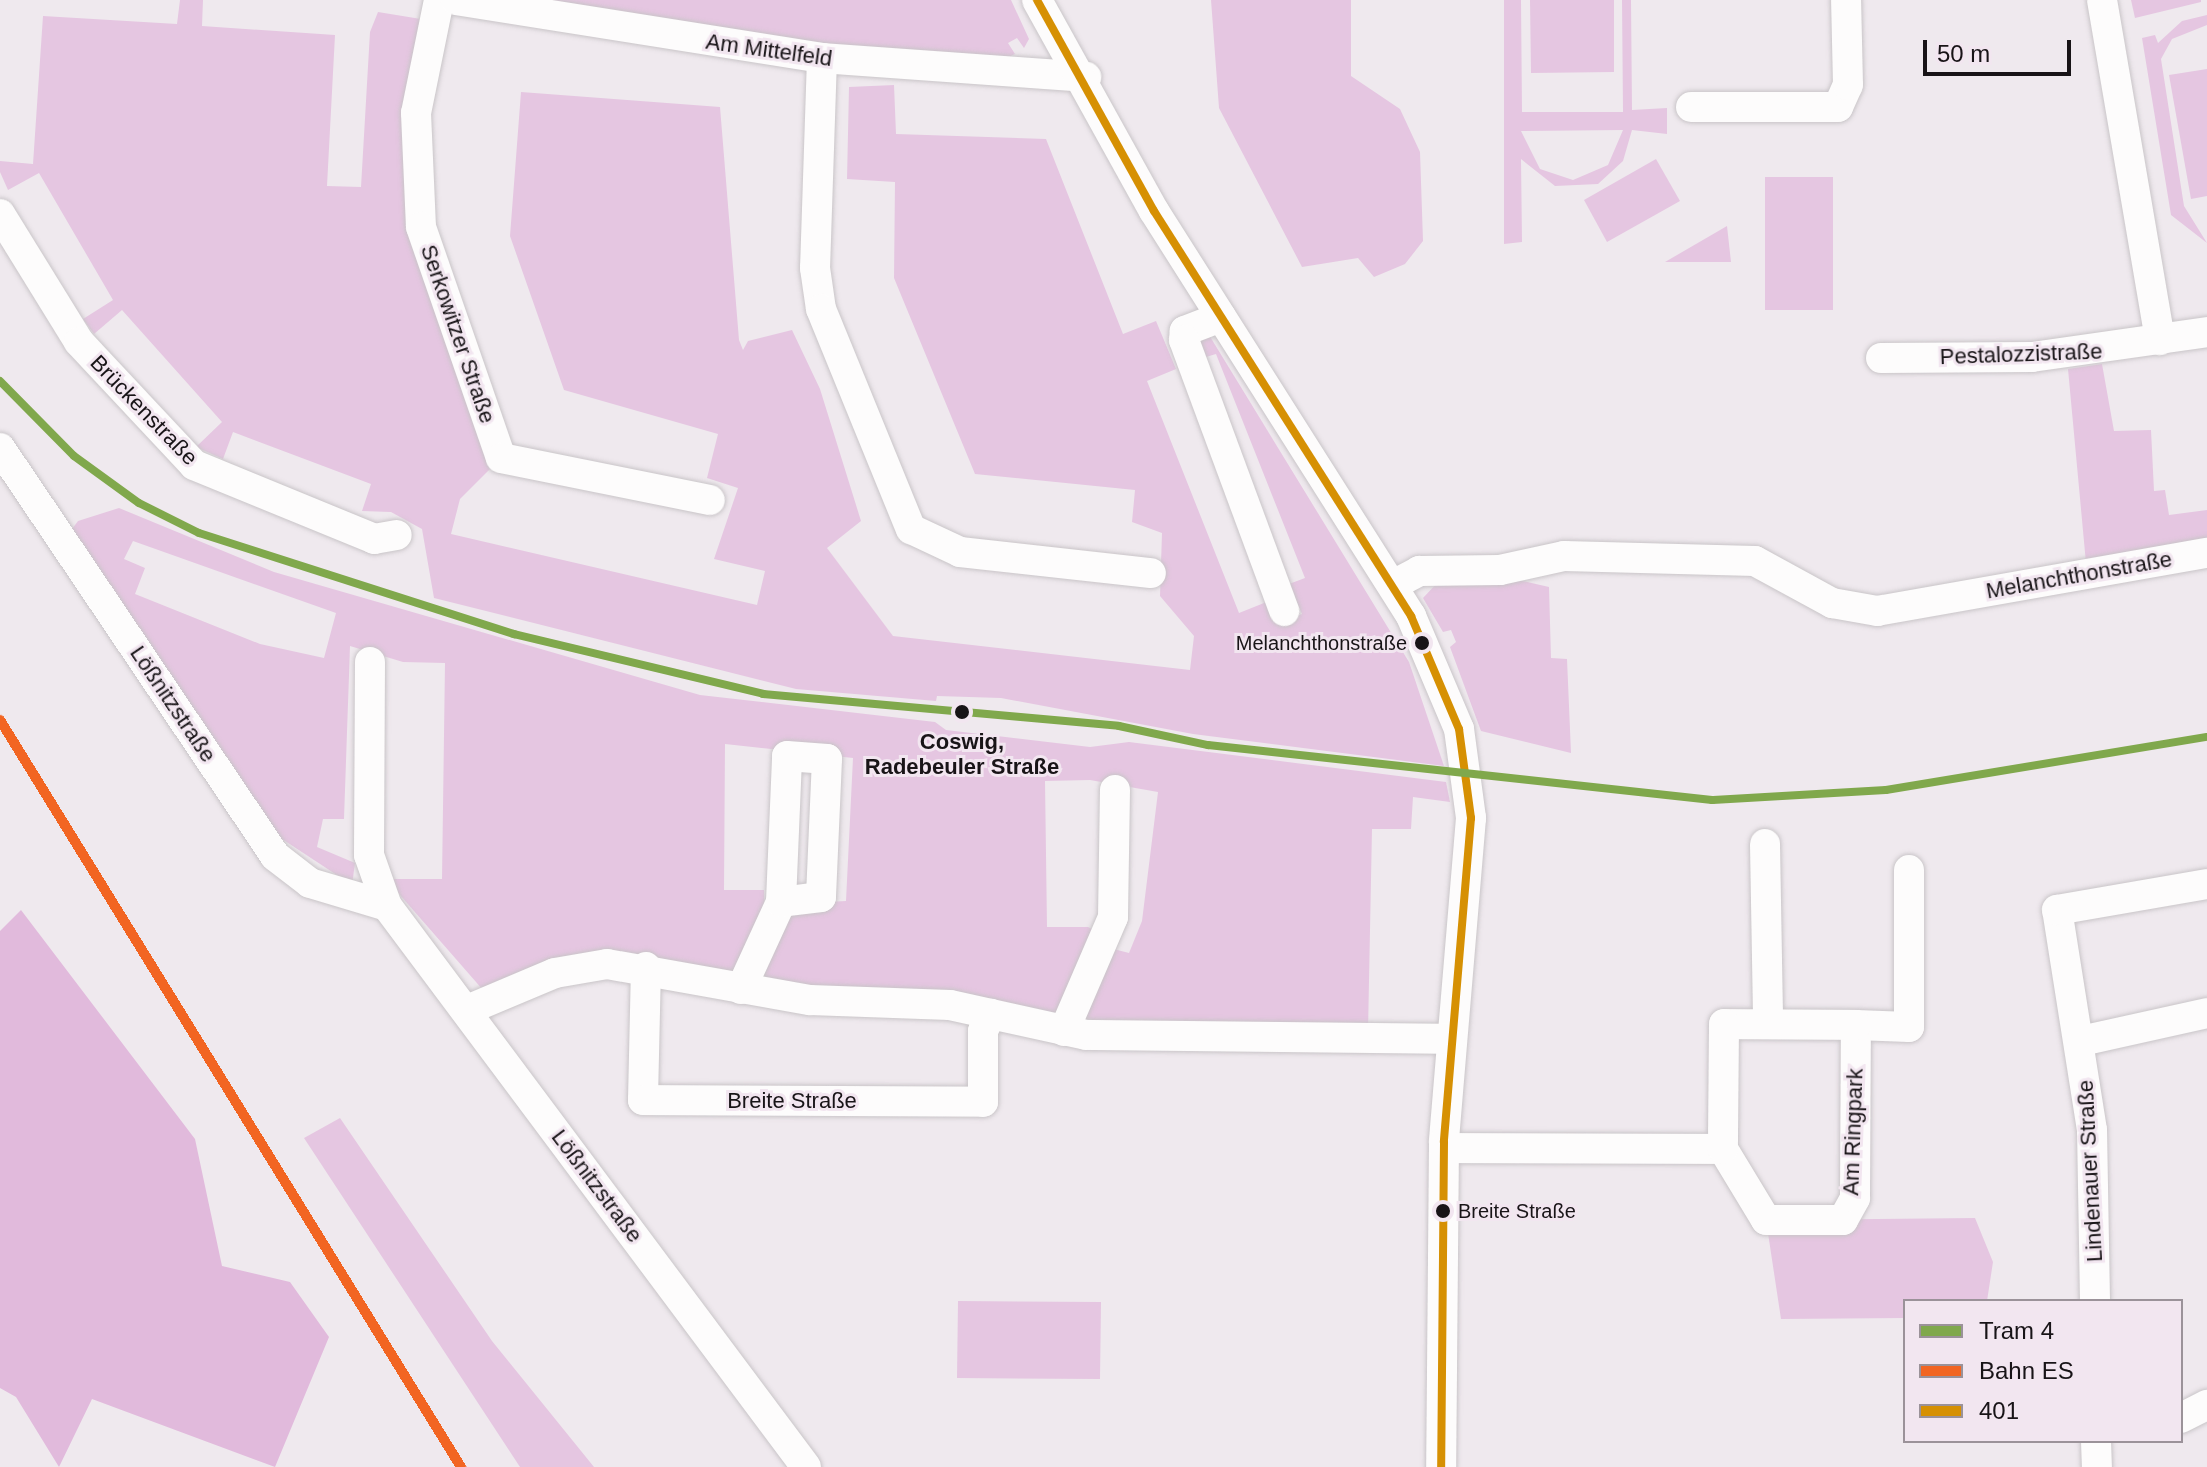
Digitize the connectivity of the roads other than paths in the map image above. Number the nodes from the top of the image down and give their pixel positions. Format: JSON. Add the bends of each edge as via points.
{"nodes":[{"id":1,"x":439,"y":0,"type":"edge"},
{"id":2,"x":456,"y":0,"type":"edge"},
{"id":3,"x":1037,"y":0,"type":"edge"},
{"id":4,"x":1846,"y":0,"type":"edge"},
{"id":5,"x":2102,"y":0,"type":"edge"},
{"id":6,"x":822,"y":58,"type":"junction"},
{"id":7,"x":1086,"y":77,"type":"junction"},
{"id":8,"x":1691,"y":107,"type":"dead end"},
{"id":9,"x":0,"y":214,"type":"edge"},
{"id":10,"x":1221,"y":317,"type":"junction"},
{"id":11,"x":2207,"y":332,"type":"edge"},
{"id":12,"x":2160,"y":340,"type":"junction"},
{"id":13,"x":1881,"y":358,"type":"dead end"},
{"id":14,"x":0,"y":448,"type":"edge"},
{"id":15,"x":710,"y":500,"type":"dead end"},
{"id":16,"x":397,"y":535,"type":"dead end"},
{"id":17,"x":2207,"y":553,"type":"edge"},
{"id":18,"x":1151,"y":573,"type":"dead end"},
{"id":19,"x":1393,"y":585,"type":"junction"},
{"id":20,"x":1284,"y":611,"type":"dead end"},
{"id":21,"x":370,"y":662,"type":"dead end"},
{"id":22,"x":1115,"y":790,"type":"dead end"},
{"id":23,"x":1765,"y":844,"type":"dead end"},
{"id":24,"x":1909,"y":870,"type":"dead end"},
{"id":25,"x":2207,"y":884,"type":"edge"},
{"id":26,"x":781,"y":902,"type":"dead end"},
{"id":27,"x":387,"y":906,"type":"junction"},
{"id":28,"x":646,"y":967,"type":"junction"},
{"id":29,"x":741,"y":989,"type":"junction"},
{"id":30,"x":467,"y":1010,"type":"junction"},
{"id":31,"x":2207,"y":1013,"type":"edge"},
{"id":32,"x":991,"y":1014,"type":"junction"},
{"id":33,"x":1768,"y":1023,"type":"junction"},
{"id":34,"x":1856,"y":1025,"type":"junction"},
{"id":35,"x":1064,"y":1031,"type":"junction"},
{"id":36,"x":1450,"y":1039,"type":"junction"},
{"id":37,"x":2081,"y":1041,"type":"junction"},
{"id":38,"x":1444,"y":1148,"type":"junction"},
{"id":39,"x":1723,"y":1149,"type":"junction"},
{"id":40,"x":2095,"y":1299,"type":"edge"},
{"id":41,"x":2207,"y":1405,"type":"edge"},
{"id":42,"x":2183,"y":1417,"type":"edge"},
{"id":43,"x":2096,"y":1443,"type":"edge"},
{"id":44,"x":806,"y":1467,"type":"edge"},
{"id":45,"x":1441,"y":1467,"type":"edge"},
{"id":46,"x":2097,"y":1467,"type":"edge"}],
"edges":[{"from":1,"to":15,"type":"street","name":"Serkowitzer Straße","via":[[416,113],[421,227],[501,458]]},
{"from":2,"to":6,"type":"street","name":"Am Mittelfeld"},
{"from":3,"to":7,"type":"street"},
{"from":4,"to":8,"type":"street","via":[[1848,85],[1838,107]]},
{"from":5,"to":12,"type":"street"},
{"from":6,"to":7,"type":"street","name":"Am Mittelfeld"},
{"from":6,"to":18,"type":"street","via":[[815,254],[821,309],[911,529],[960,552]]},
{"from":7,"to":10,"type":"street","via":[[1154,211]]},
{"from":9,"to":16,"type":"street","name":"Brückenstraße","via":[[79,342],[194,465],[374,539]]},
{"from":10,"to":19,"type":"street"},
{"from":10,"to":20,"type":"street","via":[[1185,331],[1184,340]]},
{"from":11,"to":12,"type":"street","name":"Pestalozzistraße"},
{"from":12,"to":13,"type":"street","name":"Pestalozzistraße","via":[[2032,357]]},
{"from":14,"to":27,"type":"street","name":"Lößnitzstraße","via":[[275,856],[310,883]]},
{"from":17,"to":19,"type":"street","name":"Melanchthonstraße","via":[[1877,611],[1832,603],[1755,561],[1564,556],[1500,570],[1419,571]]},
{"from":19,"to":36,"type":"street","via":[[1443,683],[1464,752],[1471,818]]},
{"from":21,"to":27,"type":"street","name":"Lößnitzstraße","via":[[369,855]]},
{"from":22,"to":35,"type":"street","via":[[1113,917]]},
{"from":23,"to":33,"type":"street"},
{"from":24,"to":34,"type":"street","via":[[1909,1027]]},
{"from":25,"to":37,"type":"street","name":"Lindenauer Straße","via":[[2057,910]]},
{"from":26,"to":29,"type":"street"},
{"from":27,"to":30,"type":"street","name":"Lößnitzstraße"},
{"from":28,"to":29,"type":"street"},
{"from":28,"to":30,"type":"street","via":[[555,973]]},
{"from":28,"to":32,"type":"street","name":"Breite Straße","via":[[643,1100],[983,1102],[983,1031]]},
{"from":29,"to":32,"type":"street"},
{"from":30,"to":44,"type":"street","name":"Lößnitzstraße"},
{"from":31,"to":37,"type":"street"},
{"from":32,"to":35,"type":"street"},
{"from":33,"to":34,"type":"street"},
{"from":33,"to":39,"type":"street","via":[[1724,1024]]},
{"from":34,"to":39,"type":"street","name":"Am Ringpark","via":[[1855,1198],[1843,1220],[1766,1220]]},
{"from":35,"to":36,"type":"street"},
{"from":36,"to":38,"type":"street"},
{"from":37,"to":40,"type":"street","name":"Lindenauer Straße","via":[[2092,1130]]},
{"from":38,"to":39,"type":"street"},
{"from":38,"to":45,"type":"street"},
{"from":41,"to":42,"type":"street"},
{"from":43,"to":46,"type":"street"}]}
